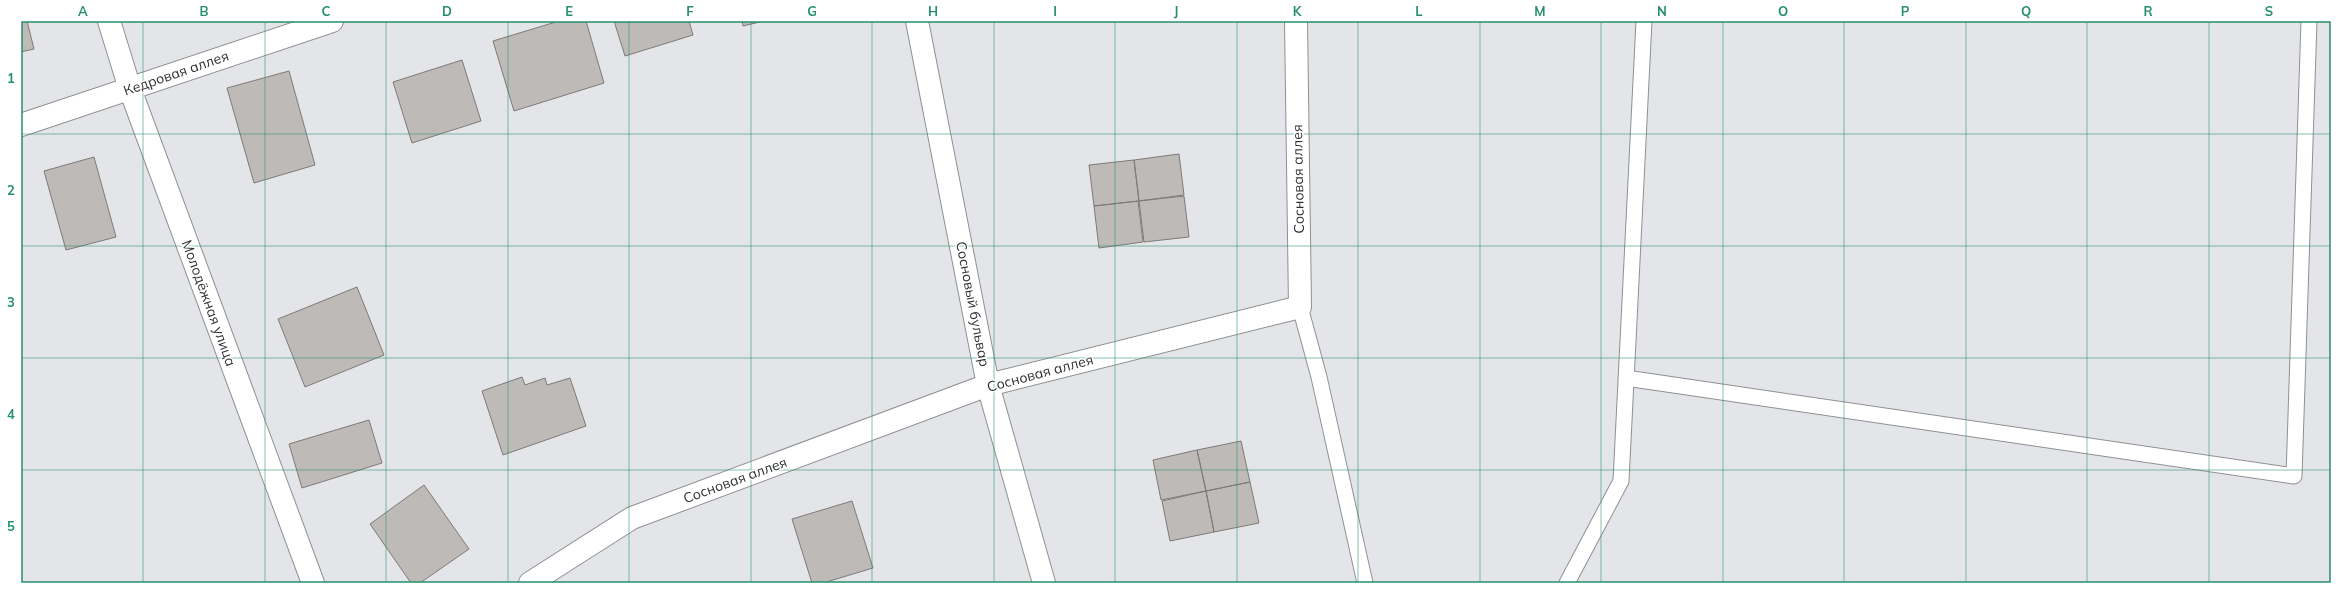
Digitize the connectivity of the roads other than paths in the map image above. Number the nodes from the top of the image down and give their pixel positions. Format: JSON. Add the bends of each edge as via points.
{"nodes":[{"id":1,"x":109,"y":21,"type":"edge"},
{"id":2,"x":332,"y":21,"type":"edge"},
{"id":3,"x":917,"y":21,"type":"edge"},
{"id":4,"x":1296,"y":21,"type":"edge"},
{"id":5,"x":1644,"y":21,"type":"edge"},
{"id":6,"x":2309,"y":21,"type":"edge"},
{"id":7,"x":130,"y":89,"type":"junction"},
{"id":8,"x":21,"y":126,"type":"edge"},
{"id":9,"x":1300,"y":307,"type":"junction"},
{"id":10,"x":1626,"y":378,"type":"junction"},
{"id":11,"x":988,"y":386,"type":"junction"},
{"id":12,"x":313,"y":583,"type":"edge"},
{"id":13,"x":530,"y":583,"type":"edge"},
{"id":14,"x":1044,"y":583,"type":"edge"},
{"id":15,"x":1365,"y":583,"type":"edge"},
{"id":16,"x":1567,"y":583,"type":"edge"}],
"edges":[{"from":1,"to":7,"type":"street","name":"Молодёжная улица"},
{"from":2,"to":7,"type":"street","name":"Кедровая аллея"},
{"from":3,"to":11,"type":"street","name":"Сосновый бульвар"},
{"from":4,"to":9,"type":"street","name":"Сосновая аллея"},
{"from":5,"to":10,"type":"lane"},
{"from":6,"to":10,"type":"lane","via":[[2294,476]]},
{"from":7,"to":8,"type":"street","name":"Кедровая аллея"},
{"from":7,"to":12,"type":"street","name":"Молодёжная улица"},
{"from":9,"to":11,"type":"street","name":"Сосновая аллея"},
{"from":9,"to":15,"type":"lane","via":[[1319,377]]},
{"from":10,"to":16,"type":"lane","via":[[1621,481]]},
{"from":11,"to":13,"type":"street","name":"Сосновая аллея","via":[[632,518]]},
{"from":11,"to":14,"type":"street","name":"Сосновый бульвар"}]}
